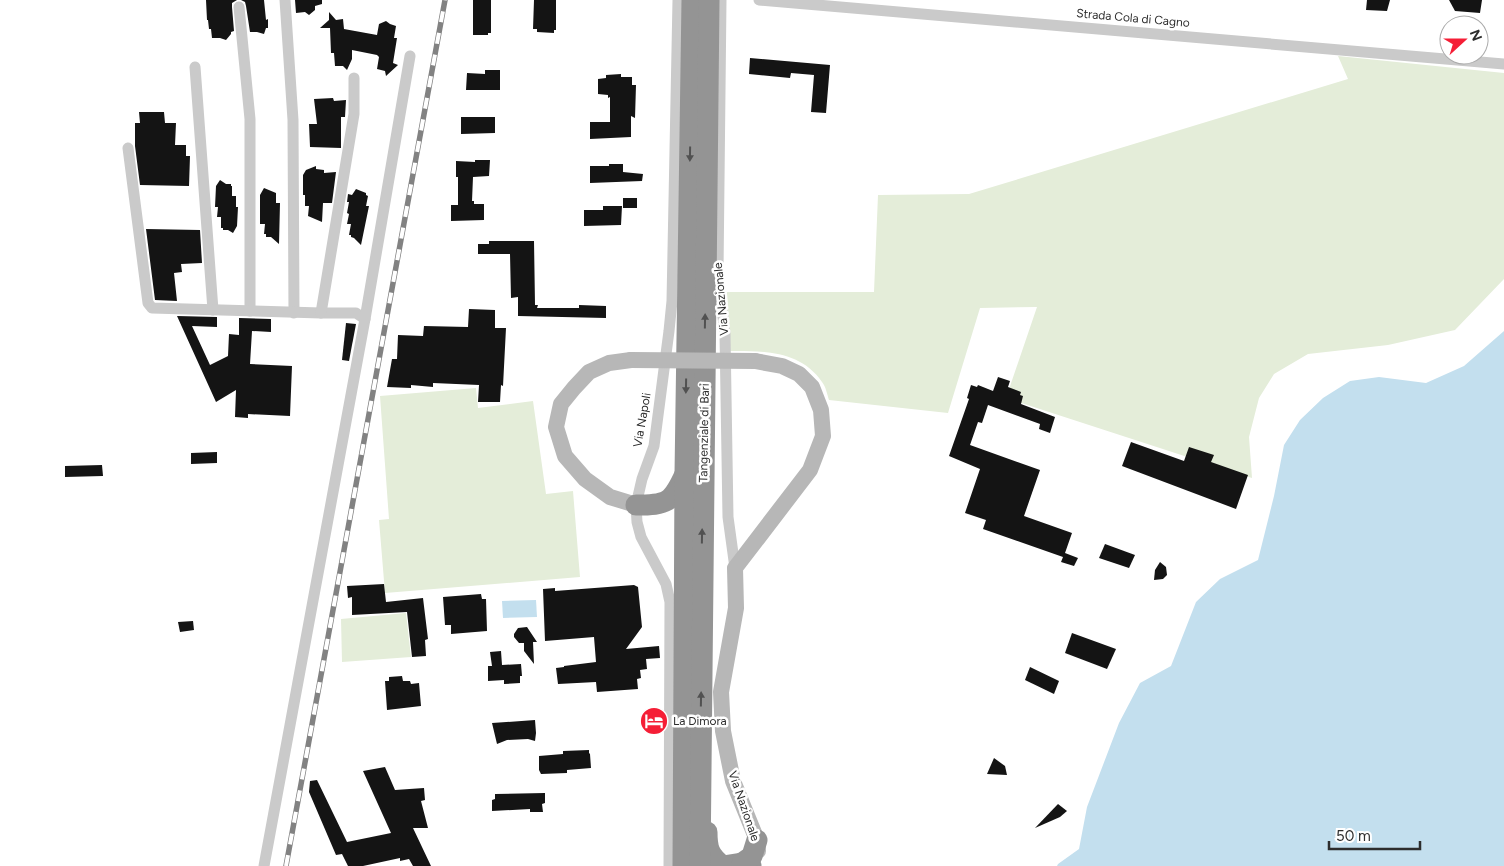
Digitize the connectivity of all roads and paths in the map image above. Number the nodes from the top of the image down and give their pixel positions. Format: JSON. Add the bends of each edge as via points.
{"nodes":[{"id":1,"x":285,"y":0,"type":"edge"},
{"id":2,"x":678,"y":0,"type":"edge"},
{"id":3,"x":692,"y":0,"type":"edge"},
{"id":4,"x":709,"y":0,"type":"edge"},
{"id":5,"x":721,"y":0,"type":"edge"},
{"id":6,"x":759,"y":0,"type":"edge"},
{"id":7,"x":239,"y":7,"type":"dead end"},
{"id":8,"x":410,"y":56,"type":"dead end"},
{"id":9,"x":1504,"y":64,"type":"edge"},
{"id":10,"x":195,"y":66,"type":"dead end"},
{"id":11,"x":354,"y":78,"type":"dead end"},
{"id":12,"x":128,"y":148,"type":"dead end"},
{"id":13,"x":213,"y":310,"type":"junction"},
{"id":14,"x":250,"y":311,"type":"junction"},
{"id":15,"x":294,"y":313,"type":"junction"},
{"id":16,"x":321,"y":313,"type":"junction"},
{"id":17,"x":365,"y":319,"type":"junction"},
{"id":18,"x":685,"y":474,"type":"junction"},
{"id":19,"x":636,"y":505,"type":"junction"},
{"id":20,"x":657,"y":505,"type":"junction"},
{"id":21,"x":685,"y":541,"type":"junction"},
{"id":22,"x":735,"y":568,"type":"junction"},
{"id":23,"x":700,"y":765,"type":"junction"},
{"id":24,"x":757,"y":840,"type":"joint"},
{"id":25,"x":751,"y":865,"type":"edge"},
{"id":26,"x":264,"y":866,"type":"edge"},
{"id":27,"x":670,"y":866,"type":"edge"},
{"id":28,"x":684,"y":866,"type":"edge"},
{"id":29,"x":700,"y":866,"type":"edge"}],
"edges":[{"from":1,"to":15,"type":"street","via":[[293,120]]},
{"from":2,"to":19,"type":"street","name":"Via Napoli","via":[[672,308],[654,446]]},
{"from":3,"to":18,"type":"highway","name":"Tangenziale di Bari","one_way":true},
{"from":23,"to":4,"type":"highway","name":"Tangenziale di Bari","one_way":true},
{"from":5,"to":22,"type":"street","name":"Via Nazionale","via":[[718,272],[725,334],[728,517]]},
{"from":6,"to":9,"type":"street","name":"Strada Cola di Cagno"},
{"from":7,"to":14,"type":"street","via":[[250,118]]},
{"from":8,"to":17,"type":"street"},
{"from":10,"to":13,"type":"street"},
{"from":11,"to":16,"type":"street","via":[[354,114]]},
{"from":12,"to":13,"type":"street","via":[[148,302],[152,308]]},
{"from":13,"to":14,"type":"street"},
{"from":14,"to":15,"type":"street"},
{"from":15,"to":16,"type":"street"},
{"from":16,"to":17,"type":"street","via":[[356,313]]},
{"from":17,"to":26,"type":"street"},
{"from":18,"to":20,"type":"highway","via":[[677,492]]},
{"from":18,"to":21,"type":"highway","name":"Tangenziale di Bari"},
{"from":19,"to":20,"type":"highway"},
{"from":19,"to":22,"type":"street","bridge":true,"via":[[610,497],[585,479],[565,456],[556,427],[562,404],[589,372],[609,363],[631,360],[755,361],[782,366],[799,374],[812,387],[820,410],[823,436],[810,470]]},
{"from":19,"to":27,"type":"street","name":"Via Napoli","via":[[636,522],[641,537],[666,584],[670,602]]},
{"from":20,"to":21,"type":"highway","via":[[669,510],[677,519]]},
{"from":21,"to":28,"type":"highway","name":"Tangenziale di Bari"},
{"from":22,"to":24,"type":"street","name":"Via Nazionale","via":[[736,608],[721,692],[723,731],[733,781]]},
{"from":23,"to":25,"type":"highway","via":[[707,795],[707,845],[714,859],[723,866]]},
{"from":23,"to":29,"type":"highway","name":"Tangenziale di Bari"},
{"from":24,"to":25,"type":"highway"}]}
